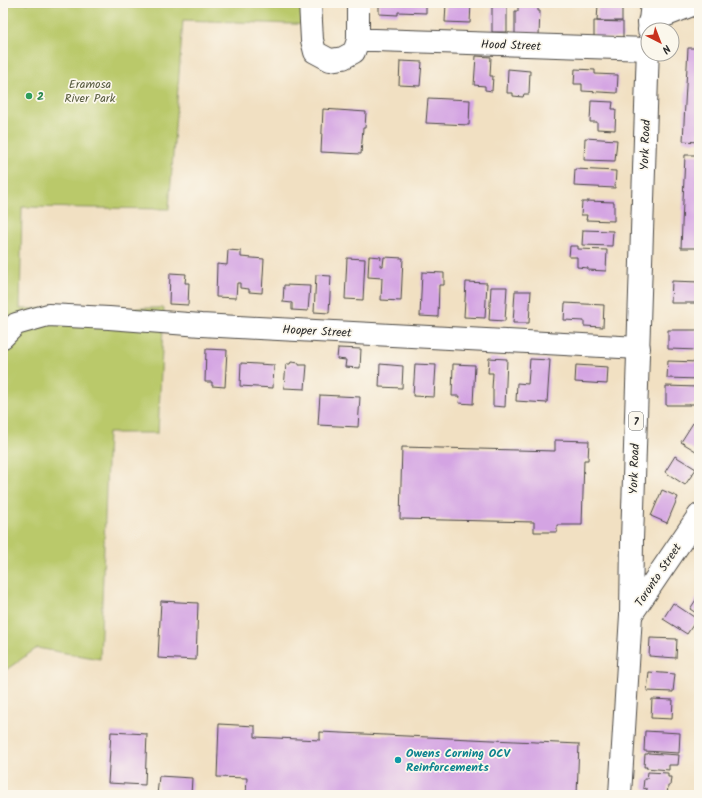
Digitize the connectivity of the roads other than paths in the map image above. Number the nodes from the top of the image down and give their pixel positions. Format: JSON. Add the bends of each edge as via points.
{"nodes":[{"id":1,"x":310,"y":3,"type":"edge"},
{"id":2,"x":358,"y":3,"type":"edge"},
{"id":3,"x":697,"y":3,"type":"edge"},
{"id":4,"x":650,"y":18,"type":"edge"},
{"id":5,"x":366,"y":40,"type":"junction"},
{"id":6,"x":640,"y":49,"type":"edge"},
{"id":7,"x":648,"y":62,"type":"edge"},
{"id":8,"x":3,"y":337,"type":"edge"},
{"id":9,"x":639,"y":348,"type":"junction"},
{"id":10,"x":699,"y":515,"type":"edge"},
{"id":11,"x":631,"y":615,"type":"junction"},
{"id":12,"x":620,"y":795,"type":"edge"}],
"edges":[{"from":1,"to":5,"type":"street","via":[[315,52],[330,60],[343,58],[354,52]]},
{"from":2,"to":5,"type":"street"},
{"from":3,"to":4,"type":"street"},
{"from":5,"to":6,"type":"street","name":"Hood Street"},
{"from":7,"to":9,"type":"street","name":"York Road","number":"7"},
{"from":8,"to":9,"type":"street","name":"Hooper Street","via":[[16,324],[48,315]]},
{"from":9,"to":11,"type":"street","name":"York Road","number":"7"},
{"from":10,"to":11,"type":"street","name":"Toronto Street"},
{"from":11,"to":12,"type":"street","name":"York Road","number":"7"}]}
